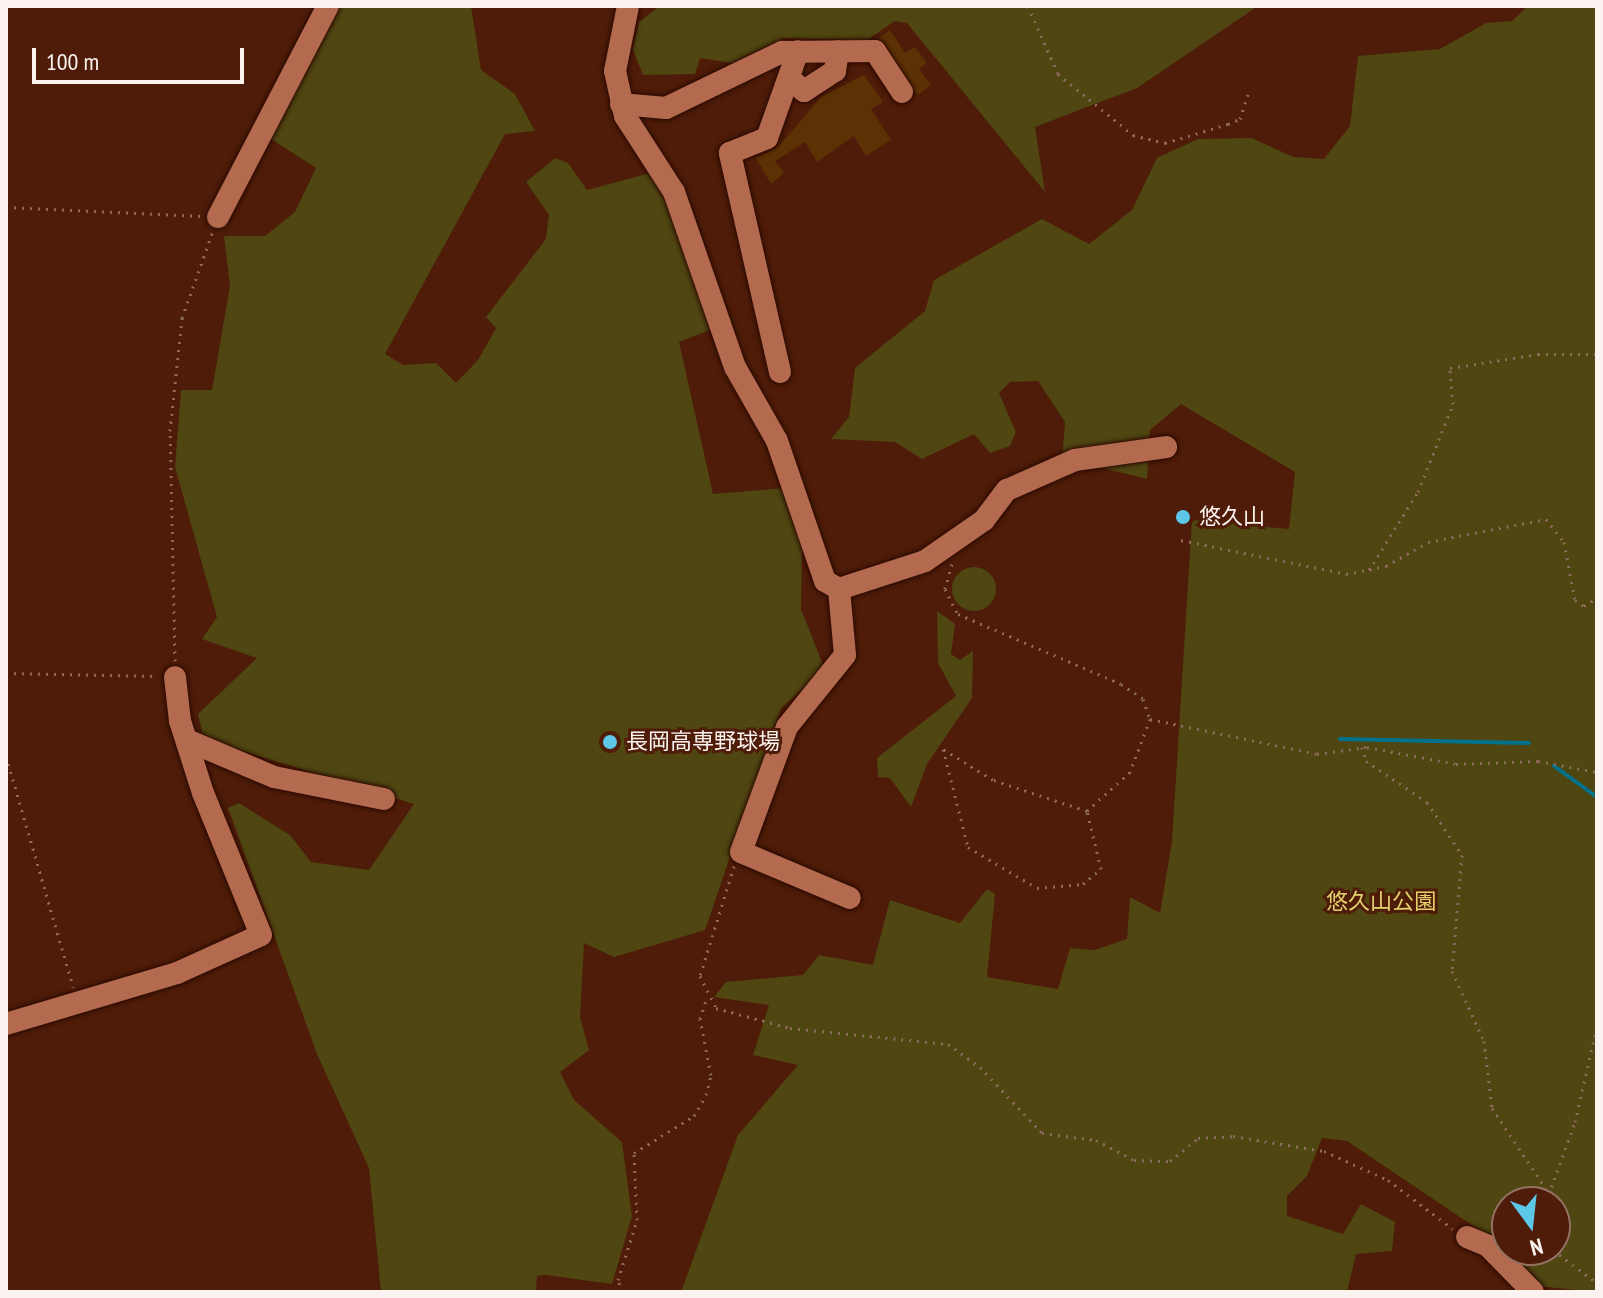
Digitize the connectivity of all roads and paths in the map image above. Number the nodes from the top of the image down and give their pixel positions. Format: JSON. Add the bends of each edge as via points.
{"nodes":[{"id":1,"x":328,"y":6,"type":"edge"},
{"id":2,"x":628,"y":6,"type":"edge"},
{"id":3,"x":1028,"y":6,"type":"edge"},
{"id":4,"x":838,"y":51,"type":"junction"},
{"id":5,"x":790,"y":52,"type":"junction"},
{"id":6,"x":789,"y":78,"type":"junction"},
{"id":7,"x":902,"y":92,"type":"dead end"},
{"id":8,"x":1248,"y":94,"type":"dead end"},
{"id":9,"x":621,"y":104,"type":"junction"},
{"id":10,"x":6,"y":207,"type":"edge"},
{"id":11,"x":218,"y":217,"type":"junction"},
{"id":12,"x":1597,"y":354,"type":"edge"},
{"id":13,"x":780,"y":372,"type":"dead end"},
{"id":14,"x":1166,"y":447,"type":"dead end"},
{"id":15,"x":1181,"y":540,"type":"dead end"},
{"id":16,"x":954,"y":560,"type":"dead end"},
{"id":17,"x":1367,"y":573,"type":"junction"},
{"id":18,"x":839,"y":589,"type":"junction"},
{"id":19,"x":1597,"y":598,"type":"edge"},
{"id":20,"x":6,"y":673,"type":"edge"},
{"id":21,"x":175,"y":677,"type":"junction"},
{"id":22,"x":1150,"y":719,"type":"junction"},
{"id":23,"x":189,"y":741,"type":"junction"},
{"id":24,"x":1362,"y":747,"type":"junction"},
{"id":25,"x":6,"y":756,"type":"edge"},
{"id":26,"x":1597,"y":772,"type":"edge"},
{"id":27,"x":384,"y":799,"type":"dead end"},
{"id":28,"x":1087,"y":811,"type":"junction"},
{"id":29,"x":741,"y":852,"type":"junction"},
{"id":30,"x":850,"y":898,"type":"dead end"},
{"id":31,"x":76,"y":999,"type":"junction"},
{"id":32,"x":706,"y":1000,"type":"junction"},
{"id":33,"x":6,"y":1024,"type":"edge"},
{"id":34,"x":1597,"y":1026,"type":"edge"},
{"id":35,"x":1544,"y":1186,"type":"edge"},
{"id":36,"x":1547,"y":1186,"type":"edge"},
{"id":37,"x":1467,"y":1237,"type":"joint"},
{"id":38,"x":1571,"y":1264,"type":"edge"},
{"id":39,"x":1597,"y":1283,"type":"edge"},
{"id":40,"x":622,"y":1292,"type":"edge"},
{"id":41,"x":1533,"y":1292,"type":"edge"}],
"edges":[{"from":1,"to":11,"type":"street"},
{"from":2,"to":9,"type":"street","via":[[615,71]]},
{"from":3,"to":8,"type":"path","via":[[1058,74],[1133,135],[1165,143],[1228,124],[1240,119]]},
{"from":4,"to":5,"type":"street"},
{"from":4,"to":6,"type":"street","via":[[835,71],[804,91]]},
{"from":4,"to":7,"type":"street","via":[[875,51]]},
{"from":5,"to":6,"type":"street"},
{"from":5,"to":9,"type":"street","via":[[666,108]]},
{"from":6,"to":13,"type":"street","via":[[767,138],[730,153]]},
{"from":9,"to":18,"type":"street","via":[[674,192],[735,367],[777,441],[810,550],[825,581]]},
{"from":10,"to":11,"type":"path"},
{"from":11,"to":21,"type":"path","via":[[182,318],[170,431]]},
{"from":12,"to":17,"type":"path","via":[[1558,352],[1450,368],[1453,404],[1418,492]]},
{"from":14,"to":18,"type":"street","via":[[1075,460],[1021,484],[925,561]]},
{"from":15,"to":17,"type":"path","via":[[1330,573]]},
{"from":16,"to":22,"type":"path","via":[[945,589],[958,614],[1092,668],[1143,699]]},
{"from":17,"to":19,"type":"path","via":[[1428,542],[1546,519],[1564,542],[1575,600],[1584,606]]},
{"from":18,"to":29,"type":"street","via":[[845,655],[787,727]]},
{"from":20,"to":21,"type":"path"},
{"from":21,"to":23,"type":"street"},
{"from":22,"to":24,"type":"path","via":[[1317,754]]},
{"from":22,"to":28,"type":"path","via":[[1130,772]]},
{"from":23,"to":27,"type":"street","via":[[274,777]]},
{"from":23,"to":31,"type":"street","via":[[261,935],[177,973]]},
{"from":24,"to":26,"type":"path","via":[[1456,764],[1538,761]]},
{"from":24,"to":35,"type":"path","via":[[1366,761],[1427,802],[1462,855],[1452,971],[1484,1041],[1492,1108]]},
{"from":25,"to":31,"type":"path"},
{"from":28,"to":28,"type":"path","via":[[1101,869],[1083,884],[1037,888],[968,847],[940,753],[949,748],[993,780]]},
{"from":29,"to":30,"type":"street"},
{"from":29,"to":32,"type":"path","via":[[708,933],[700,976]]},
{"from":31,"to":33,"type":"street"},
{"from":32,"to":37,"type":"path","via":[[790,1028],[948,1044],[980,1067],[1042,1133],[1096,1140],[1134,1160],[1170,1161],[1198,1138],[1233,1136],[1324,1151],[1388,1180]]},
{"from":32,"to":40,"type":"path","via":[[700,1019],[711,1075],[706,1095],[694,1116],[634,1153],[637,1220],[618,1280]]},
{"from":34,"to":36,"type":"path","via":[[1575,1122]]},
{"from":37,"to":41,"type":"street","via":[[1488,1246]]},
{"from":38,"to":39,"type":"path"}]}
